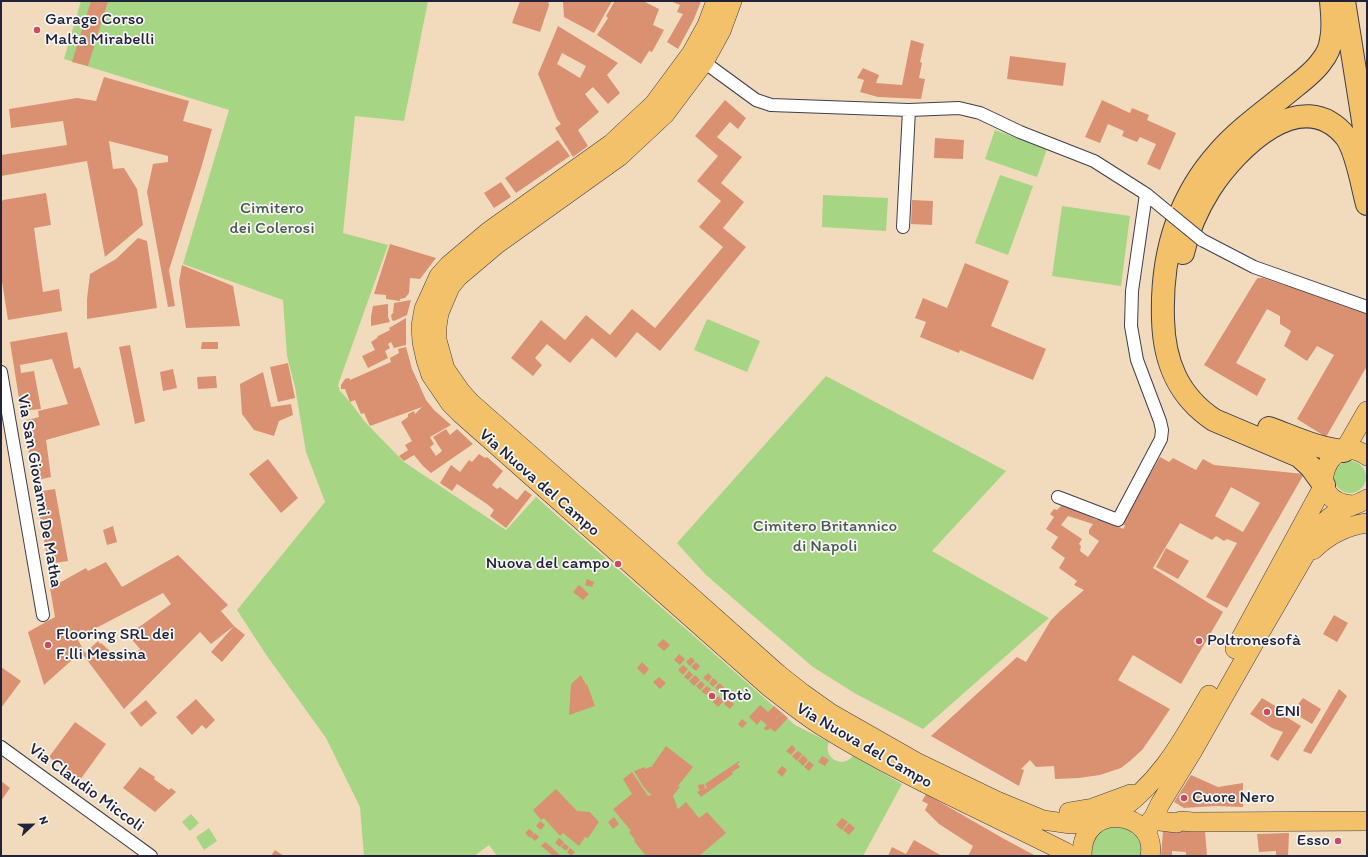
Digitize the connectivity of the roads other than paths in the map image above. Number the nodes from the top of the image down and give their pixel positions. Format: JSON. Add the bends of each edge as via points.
{"nodes":[{"id":1,"x":716,"y":1,"type":"edge"},
{"id":2,"x":732,"y":1,"type":"edge"},
{"id":3,"x":1331,"y":1,"type":"edge"},
{"id":4,"x":1344,"y":1,"type":"edge"},
{"id":5,"x":698,"y":58,"type":"junction"},
{"id":6,"x":909,"y":110,"type":"junction"},
{"id":7,"x":1367,"y":146,"type":"edge"},
{"id":8,"x":1146,"y":194,"type":"junction"},
{"id":9,"x":1367,"y":204,"type":"edge"},
{"id":10,"x":904,"y":227,"type":"dead end"},
{"id":11,"x":1367,"y":307,"type":"edge"},
{"id":12,"x":1,"y":372,"type":"edge"},
{"id":13,"x":1367,"y":411,"type":"edge"},
{"id":14,"x":1344,"y":451,"type":"junction"},
{"id":15,"x":1367,"y":456,"type":"edge"},
{"id":16,"x":1324,"y":486,"type":"junction"},
{"id":17,"x":1058,"y":497,"type":"dead end"},
{"id":18,"x":1362,"y":503,"type":"edge"},
{"id":19,"x":1367,"y":523,"type":"edge"},
{"id":20,"x":1302,"y":561,"type":"junction"},
{"id":21,"x":44,"y":615,"type":"dead end"},
{"id":22,"x":1,"y":748,"type":"edge"},
{"id":23,"x":1152,"y":783,"type":"junction"},
{"id":24,"x":1019,"y":810,"type":"junction"},
{"id":25,"x":1105,"y":819,"type":"junction"},
{"id":26,"x":1152,"y":819,"type":"junction"},
{"id":27,"x":1367,"y":821,"type":"edge"},
{"id":28,"x":151,"y":856,"type":"edge"},
{"id":29,"x":1071,"y":856,"type":"edge"},
{"id":30,"x":1082,"y":856,"type":"edge"},
{"id":31,"x":1150,"y":856,"type":"edge"}],
"edges":[{"from":1,"to":5,"type":"main road","name":"Via Nuova del Campo"},
{"from":2,"to":5,"type":"main road","name":"Via Nuova del Campo","via":[[721,31]]},
{"from":3,"to":16,"type":"highway","via":[[1331,40],[1321,63],[1219,151],[1179,212],[1168,249],[1162,303],[1164,338],[1171,367],[1192,402],[1214,420],[1299,456],[1311,467]]},
{"from":4,"to":7,"type":"highway"},
{"from":5,"to":6,"type":"street","via":[[756,100],[772,105]]},
{"from":5,"to":24,"type":"main road","name":"Via Nuova del Campo","via":[[665,114],[620,156],[503,240],[458,277],[444,299],[436,326],[445,369],[471,403],[802,693],[836,716],[916,762]]},
{"from":5,"to":29,"type":"main road","name":"Via Nuova del Campo","via":[[611,144],[488,232],[439,276],[424,309],[421,326],[423,348],[431,375],[461,414],[794,707],[870,754]]},
{"from":6,"to":8,"type":"street","via":[[960,108],[980,113],[1094,161]]},
{"from":6,"to":10,"type":"street"},
{"from":8,"to":11,"type":"street","bridge":true,"via":[[1202,240],[1254,267]]},
{"from":8,"to":17,"type":"street","via":[[1132,291],[1131,326],[1137,360],[1160,421],[1161,439],[1118,520]]},
{"from":9,"to":14,"type":"highway","via":[[1352,149],[1342,133],[1329,123],[1309,116],[1286,119],[1256,138],[1217,179],[1192,224],[1178,274],[1176,314],[1180,343],[1188,370],[1201,391],[1218,405],[1242,417],[1318,446]]},
{"from":12,"to":21,"type":"street","name":"Via San Giovanni De Matha"},
{"from":13,"to":14,"type":"main road"},
{"from":14,"to":15,"type":"main road","via":[[1352,450]]},
{"from":14,"to":16,"type":"main road","via":[[1327,464],[1324,471]]},
{"from":16,"to":18,"type":"main road","via":[[1338,502]]},
{"from":16,"to":23,"type":"main road","via":[[1204,705],[1166,766]]},
{"from":18,"to":20,"type":"main road","via":[[1340,510],[1328,519],[1320,528]]},
{"from":19,"to":20,"type":"main road","via":[[1344,528],[1332,535],[1322,541]]},
{"from":20,"to":26,"type":"main road"},
{"from":22,"to":28,"type":"street","name":"Via Claudio Miccoli"},
{"from":23,"to":24,"type":"main road","via":[[1093,808],[1071,812]]},
{"from":23,"to":25,"type":"main road","via":[[1125,807]]},
{"from":24,"to":25,"type":"main road","name":"Via Nuova del Campo","via":[[1043,820],[1070,824]]},
{"from":25,"to":26,"type":"main road","name":"Via Nuova del Campo","via":[[1121,817],[1140,826]]},
{"from":25,"to":30,"type":"main road","via":[[1091,827],[1085,836]]},
{"from":26,"to":27,"type":"main road","via":[[1177,823]]},
{"from":26,"to":31,"type":"main road"}]}
